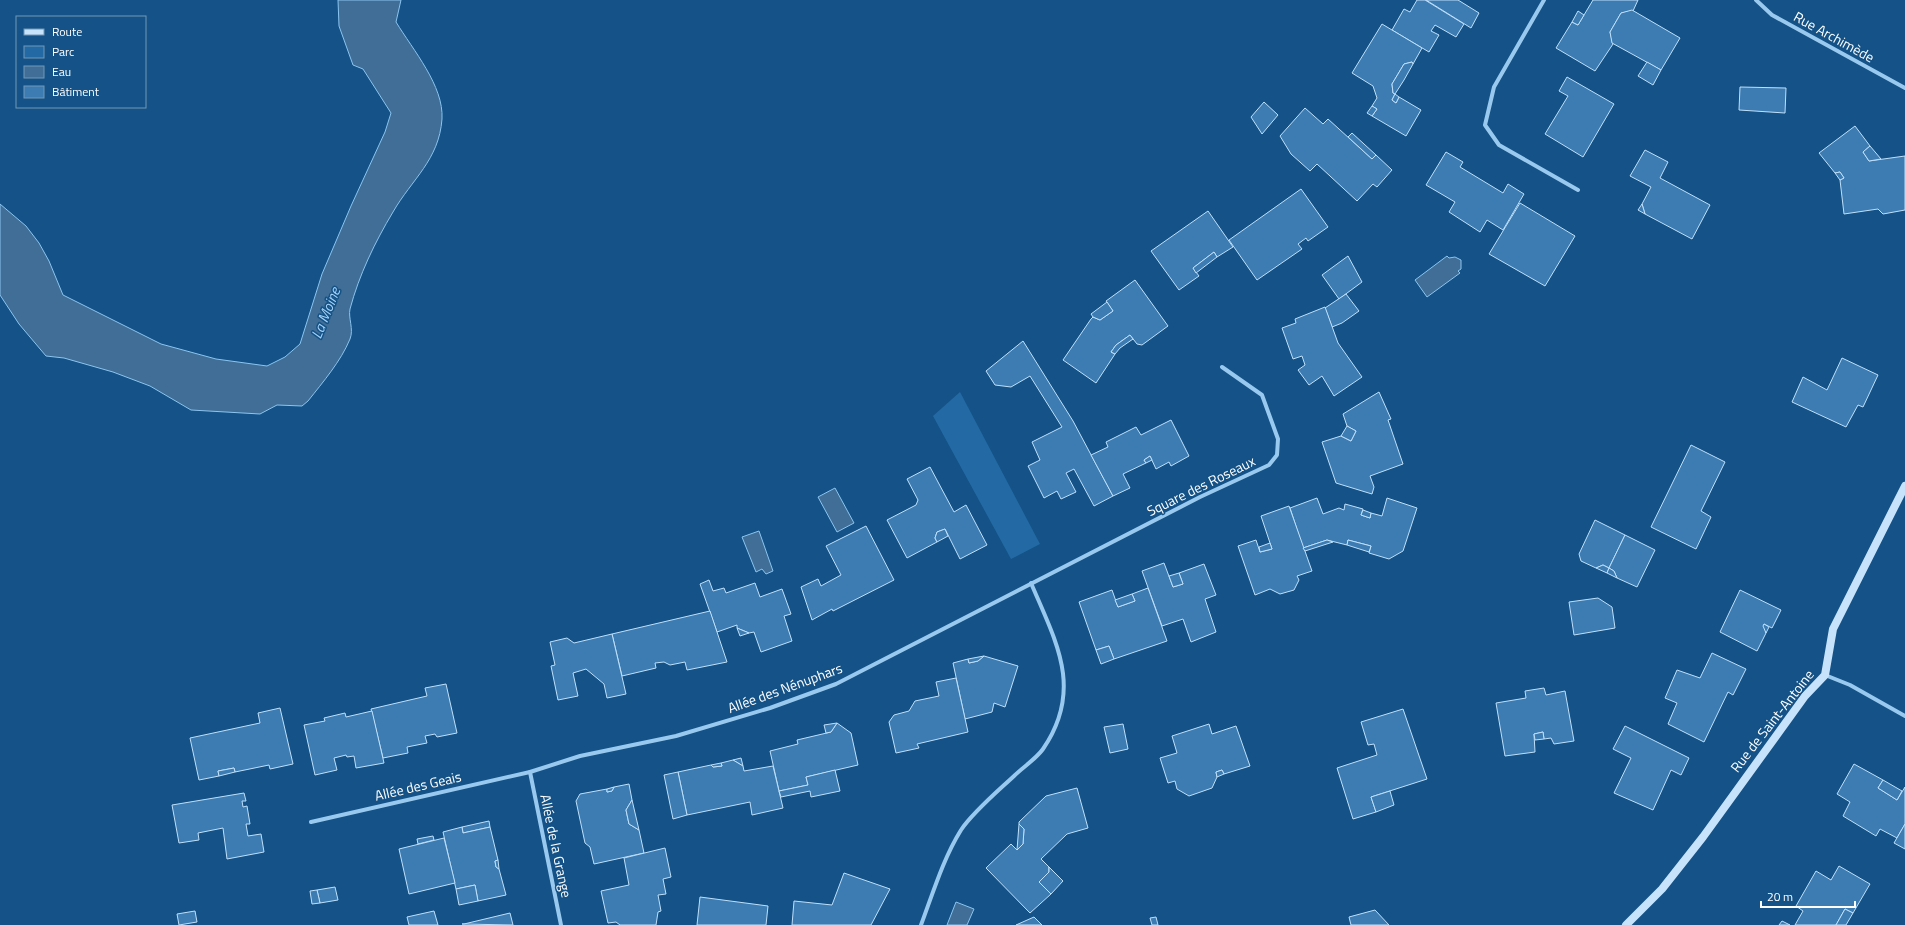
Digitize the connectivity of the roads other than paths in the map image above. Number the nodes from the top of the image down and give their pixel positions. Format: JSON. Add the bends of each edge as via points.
{"nodes":[{"id":1,"x":1544,"y":0,"type":"edge"},
{"id":2,"x":1756,"y":0,"type":"edge"},
{"id":3,"x":1905,"y":88,"type":"edge"},
{"id":4,"x":1578,"y":190,"type":"dead end"},
{"id":5,"x":1222,"y":367,"type":"dead end"},
{"id":6,"x":1905,"y":486,"type":"edge"},
{"id":7,"x":1031,"y":583,"type":"junction"},
{"id":8,"x":1825,"y":675,"type":"junction"},
{"id":9,"x":1905,"y":716,"type":"edge"},
{"id":10,"x":530,"y":772,"type":"junction"},
{"id":11,"x":311,"y":822,"type":"dead end"},
{"id":12,"x":561,"y":925,"type":"edge"},
{"id":13,"x":921,"y":925,"type":"edge"},
{"id":14,"x":1626,"y":925,"type":"edge"}],
"edges":[{"from":1,"to":4,"type":"street","via":[[1494,87],[1485,125],[1499,145]]},
{"from":2,"to":3,"type":"street","name":"Rue Archimède","via":[[1772,16]]},
{"from":5,"to":7,"type":"street","name":"Square des Roseaux","via":[[1262,395],[1278,439],[1277,455],[1269,465]]},
{"from":6,"to":8,"type":"street","name":"Rue de Saint-Antoine","via":[[1833,629]]},
{"from":7,"to":10,"type":"street","name":"Allée des Nénuphars","via":[[836,684],[770,708],[676,736],[580,756]]},
{"from":7,"to":13,"type":"street","via":[[1058,647],[1061,661],[1065,682],[1059,719],[1042,750],[962,829],[944,863]]},
{"from":8,"to":9,"type":"street","via":[[1850,685]]},
{"from":8,"to":14,"type":"street","name":"Rue de Saint-Antoine","via":[[1805,696],[1662,889]]},
{"from":10,"to":11,"type":"street","name":"Allée des Geais"},
{"from":10,"to":12,"type":"street","name":"Allée de la Grange"}]}
